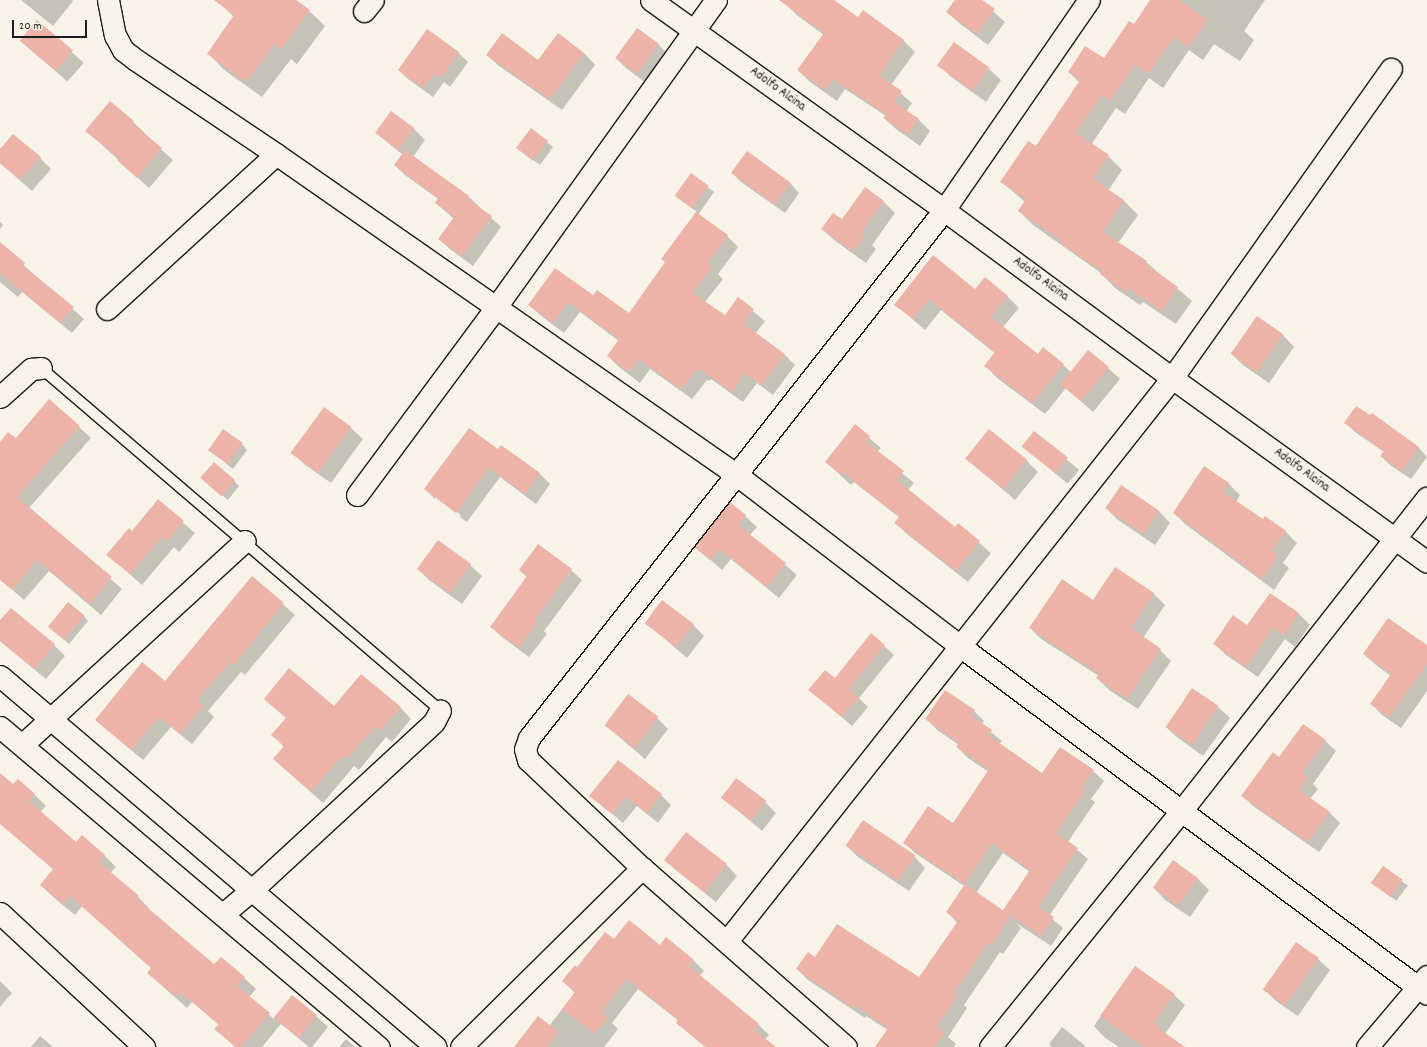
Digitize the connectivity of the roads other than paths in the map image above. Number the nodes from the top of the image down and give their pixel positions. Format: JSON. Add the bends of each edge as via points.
{"nodes":[{"id":1,"x":108,"y":0,"type":"edge"},
{"id":2,"x":651,"y":0,"type":"edge"},
{"id":3,"x":716,"y":0,"type":"edge"},
{"id":4,"x":1089,"y":0,"type":"edge"},
{"id":5,"x":693,"y":30,"type":"junction"},
{"id":6,"x":1391,"y":69,"type":"dead end"},
{"id":7,"x":276,"y":154,"type":"junction"},
{"id":8,"x":944,"y":210,"type":"junction"},
{"id":9,"x":496,"y":306,"type":"junction"},
{"id":10,"x":107,"y":309,"type":"dead end"},
{"id":11,"x":41,"y":368,"type":"joint"},
{"id":12,"x":1172,"y":378,"type":"junction"},
{"id":13,"x":0,"y":398,"type":"edge"},
{"id":14,"x":737,"y":475,"type":"junction"},
{"id":15,"x":357,"y":495,"type":"dead end"},
{"id":16,"x":1427,"y":497,"type":"edge"},
{"id":17,"x":1395,"y":538,"type":"junction"},
{"id":18,"x":245,"y":541,"type":"junction"},
{"id":19,"x":1427,"y":562,"type":"edge"},
{"id":20,"x":960,"y":646,"type":"junction"},
{"id":21,"x":0,"y":676,"type":"edge"},
{"id":22,"x":440,"y":710,"type":"joint"},
{"id":23,"x":51,"y":720,"type":"junction"},
{"id":24,"x":0,"y":727,"type":"edge"},
{"id":25,"x":22,"y":745,"type":"junction"},
{"id":26,"x":1182,"y":810,"type":"junction"},
{"id":27,"x":642,"y":868,"type":"junction"},
{"id":28,"x":253,"y":890,"type":"junction"},
{"id":29,"x":0,"y":913,"type":"edge"},
{"id":30,"x":223,"y":914,"type":"junction"},
{"id":31,"x":726,"y":941,"type":"junction"},
{"id":32,"x":1424,"y":986,"type":"edge"},
{"id":33,"x":844,"y":1046,"type":"edge"},
{"id":34,"x":144,"y":1047,"type":"edge"},
{"id":35,"x":379,"y":1047,"type":"edge"},
{"id":36,"x":436,"y":1047,"type":"edge"},
{"id":37,"x":461,"y":1047,"type":"edge"},
{"id":38,"x":990,"y":1047,"type":"edge"},
{"id":39,"x":1367,"y":1047,"type":"edge"}],
"edges":[{"from":1,"to":7,"type":"street","via":[[115,35],[123,50]]},
{"from":2,"to":5,"type":"street","name":"Adolfo Alcina"},
{"from":3,"to":5,"type":"street"},
{"from":4,"to":8,"type":"street"},
{"from":5,"to":8,"type":"street","name":"Adolfo Alcina"},
{"from":5,"to":9,"type":"street"},
{"from":6,"to":12,"type":"street"},
{"from":7,"to":9,"type":"street"},
{"from":7,"to":10,"type":"street"},
{"from":8,"to":12,"type":"street","name":"Adolfo Alcina"},
{"from":8,"to":14,"type":"street"},
{"from":9,"to":14,"type":"street"},
{"from":9,"to":15,"type":"street"},
{"from":11,"to":13,"type":"street","via":[[31,369]]},
{"from":11,"to":18,"type":"lane"},
{"from":12,"to":17,"type":"street","name":"Adolfo Alcina"},
{"from":12,"to":20,"type":"street"},
{"from":14,"to":20,"type":"street"},
{"from":14,"to":27,"type":"street","via":[[529,738],[525,749],[528,760]]},
{"from":16,"to":17,"type":"street"},
{"from":17,"to":19,"type":"street","name":"Adolfo Alcina"},
{"from":17,"to":26,"type":"street"},
{"from":18,"to":22,"type":"lane"},
{"from":18,"to":23,"type":"street"},
{"from":20,"to":26,"type":"street"},
{"from":20,"to":31,"type":"street"},
{"from":21,"to":23,"type":"street"},
{"from":22,"to":28,"type":"street","via":[[434,722]]},
{"from":23,"to":25,"type":"street"},
{"from":23,"to":28,"type":"street"},
{"from":24,"to":25,"type":"street"},
{"from":25,"to":30,"type":"street"},
{"from":26,"to":32,"type":"street"},
{"from":26,"to":38,"type":"street"},
{"from":27,"to":31,"type":"street"},
{"from":27,"to":37,"type":"street"},
{"from":28,"to":30,"type":"street"},
{"from":28,"to":36,"type":"street"},
{"from":29,"to":34,"type":"street"},
{"from":30,"to":35,"type":"street"},
{"from":31,"to":33,"type":"street"},
{"from":32,"to":39,"type":"street"}]}
